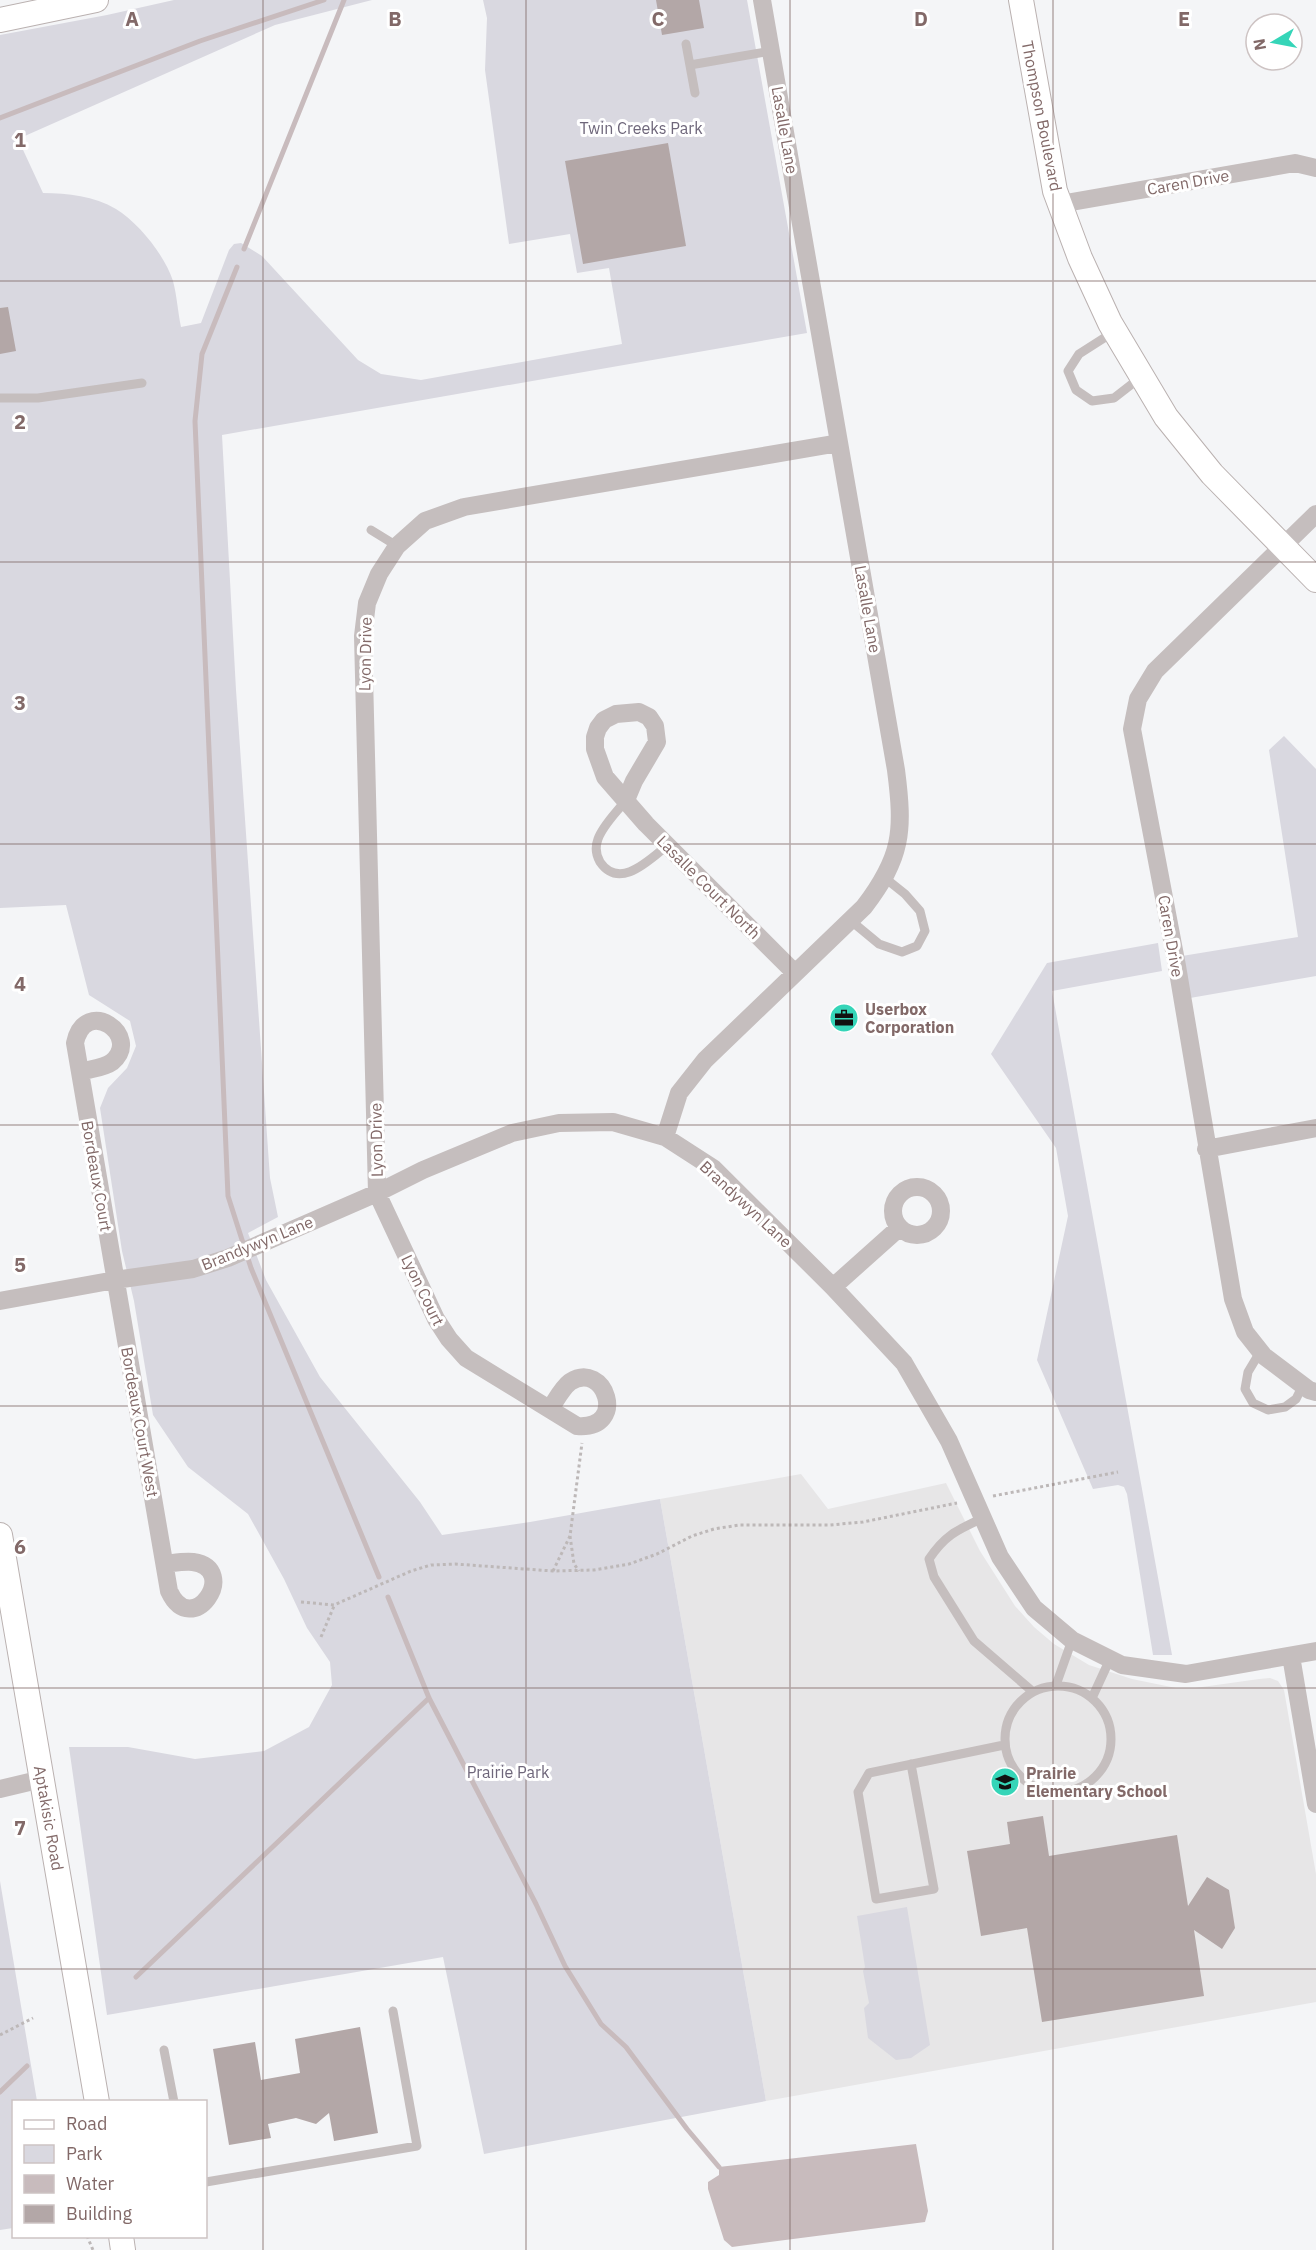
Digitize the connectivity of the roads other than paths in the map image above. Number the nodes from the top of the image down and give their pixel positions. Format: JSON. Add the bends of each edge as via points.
{"nodes":[{"id":1,"x":96,"y":0,"type":"edge"},
{"id":2,"x":762,"y":0,"type":"edge"},
{"id":3,"x":1021,"y":0,"type":"edge"},
{"id":4,"x":0,"y":20,"type":"edge"},
{"id":5,"x":686,"y":44,"type":"dead end"},
{"id":6,"x":771,"y":51,"type":"junction"},
{"id":7,"x":690,"y":65,"type":"junction"},
{"id":8,"x":695,"y":93,"type":"dead end"},
{"id":9,"x":1316,"y":168,"type":"edge"},
{"id":10,"x":1060,"y":204,"type":"junction"},
{"id":11,"x":1114,"y":331,"type":"junction"},
{"id":12,"x":1142,"y":377,"type":"junction"},
{"id":13,"x":142,"y":383,"type":"dead end"},
{"id":14,"x":0,"y":398,"type":"edge"},
{"id":15,"x":839,"y":443,"type":"junction"},
{"id":16,"x":1316,"y":514,"type":"edge"},
{"id":17,"x":371,"y":530,"type":"dead end"},
{"id":18,"x":397,"y":546,"type":"junction"},
{"id":19,"x":1284,"y":546,"type":"junction"},
{"id":20,"x":1316,"y":580,"type":"edge"},
{"id":21,"x":626,"y":800,"type":"junction"},
{"id":22,"x":668,"y":845,"type":"junction"},
{"id":23,"x":885,"y":878,"type":"junction"},
{"id":24,"x":850,"y":920,"type":"junction"},
{"id":25,"x":794,"y":972,"type":"junction"},
{"id":26,"x":80,"y":1072,"type":"dead end"},
{"id":27,"x":1316,"y":1128,"type":"edge"},
{"id":28,"x":665,"y":1137,"type":"junction"},
{"id":29,"x":1206,"y":1149,"type":"junction"},
{"id":30,"x":377,"y":1193,"type":"junction"},
{"id":31,"x":899,"y":1228,"type":"dead end"},
{"id":32,"x":115,"y":1280,"type":"junction"},
{"id":33,"x":833,"y":1287,"type":"junction"},
{"id":34,"x":0,"y":1301,"type":"edge"},
{"id":35,"x":1260,"y":1352,"type":"junction"},
{"id":36,"x":1310,"y":1388,"type":"edge"},
{"id":37,"x":550,"y":1409,"type":"junction"},
{"id":38,"x":983,"y":1518,"type":"junction"},
{"id":39,"x":0,"y":1535,"type":"edge"},
{"id":40,"x":165,"y":1564,"type":"dead end"},
{"id":41,"x":1072,"y":1640,"type":"junction"},
{"id":42,"x":1316,"y":1651,"type":"edge"},
{"id":43,"x":1291,"y":1656,"type":"junction"},
{"id":44,"x":1110,"y":1659,"type":"junction"},
{"id":45,"x":1056,"y":1685,"type":"junction"},
{"id":46,"x":1032,"y":1691,"type":"junction"},
{"id":47,"x":1092,"y":1698,"type":"junction"},
{"id":48,"x":1004,"y":1745,"type":"junction"},
{"id":49,"x":911,"y":1764,"type":"junction"},
{"id":50,"x":42,"y":1779,"type":"junction"},
{"id":51,"x":0,"y":1790,"type":"edge"},
{"id":52,"x":1316,"y":1804,"type":"edge"},
{"id":53,"x":393,"y":2011,"type":"dead end"},
{"id":54,"x":164,"y":2050,"type":"dead end"},
{"id":55,"x":98,"y":2100,"type":"edge"},
{"id":56,"x":174,"y":2100,"type":"edge"},
{"id":57,"x":207,"y":2182,"type":"edge"}],
"edges":[{"from":1,"to":4,"type":"main road"},
{"from":2,"to":6,"type":"street","name":"Lasalle Lane"},
{"from":3,"to":10,"type":"main road","name":"Thompson Boulevard"},
{"from":5,"to":7,"type":"lane"},
{"from":6,"to":7,"type":"lane"},
{"from":6,"to":15,"type":"street","name":"Lasalle Lane"},
{"from":7,"to":8,"type":"lane"},
{"from":9,"to":10,"type":"street","name":"Caren Drive","via":[[1295,163]]},
{"from":10,"to":11,"type":"main road","name":"Thompson Boulevard"},
{"from":11,"to":12,"type":"main road","name":"Thompson Boulevard"},
{"from":11,"to":12,"type":"lane","via":[[1079,354],[1068,372],[1076,390],[1092,401],[1114,398]]},
{"from":12,"to":19,"type":"main road","name":"Thompson Boulevard","via":[[1166,417],[1212,474]]},
{"from":13,"to":14,"type":"lane","via":[[38,398]]},
{"from":15,"to":18,"type":"street","name":"Lyon Drive","via":[[464,507],[424,521]]},
{"from":15,"to":23,"type":"street","name":"Lasalle Lane","via":[[902,812],[897,852]]},
{"from":16,"to":19,"type":"street","name":"Caren Drive"},
{"from":17,"to":18,"type":"lane"},
{"from":18,"to":30,"type":"street","name":"Lyon Drive","via":[[367,603],[363,636]]},
{"from":19,"to":20,"type":"main road","name":"Thompson Boulevard"},
{"from":19,"to":29,"type":"street","name":"Caren Drive","via":[[1155,671],[1138,699],[1132,729]]},
{"from":21,"to":21,"type":"street","name":"Lasalle Court North","via":[[657,742],[656,726],[639,712],[608,718],[595,737],[601,770]]},
{"from":21,"to":22,"type":"street","name":"Lasalle Court North"},
{"from":21,"to":22,"type":"lane","via":[[598,841],[598,858],[604,866],[614,873],[630,873]]},
{"from":22,"to":25,"type":"street","name":"Lasalle Court North"},
{"from":23,"to":24,"type":"street","name":"Lasalle Lane"},
{"from":23,"to":24,"type":"lane","via":[[920,911],[925,931],[917,946],[902,952],[879,944]]},
{"from":24,"to":25,"type":"street","name":"Lasalle Lane"},
{"from":25,"to":28,"type":"street","name":"Lasalle Lane","via":[[705,1060],[679,1094]]},
{"from":26,"to":32,"type":"street","name":"Bordeaux Court"},
{"from":27,"to":29,"type":"street"},
{"from":28,"to":30,"type":"street","name":"Brandywyn Lane","via":[[613,1122],[559,1123],[513,1133]]},
{"from":28,"to":33,"type":"street","name":"Brandywyn Lane","via":[[713,1168]]},
{"from":29,"to":35,"type":"street","name":"Caren Drive","via":[[1233,1299],[1245,1332]]},
{"from":30,"to":32,"type":"street","name":"Brandywyn Lane","via":[[228,1258],[193,1269]]},
{"from":30,"to":37,"type":"street","name":"Lyon Court","via":[[449,1339],[466,1358]]},
{"from":31,"to":33,"type":"street"},
{"from":32,"to":34,"type":"street","name":"Brandywyn Lane"},
{"from":32,"to":40,"type":"street","name":"Bordeaux Court West"},
{"from":33,"to":38,"type":"street","name":"Brandywyn Lane","via":[[904,1363],[949,1441]]},
{"from":35,"to":36,"type":"street","name":"Caren Drive"},
{"from":35,"to":36,"type":"lane","via":[[1248,1372],[1245,1389],[1253,1403],[1268,1410],[1286,1407]]},
{"from":37,"to":37,"type":"street","name":"Lyon Court","via":[[577,1426],[593,1425],[608,1407],[606,1392],[594,1380],[579,1379],[571,1382]]},
{"from":38,"to":41,"type":"street","name":"Brandywyn Lane","via":[[1000,1557],[1034,1608]]},
{"from":38,"to":46,"type":"lane","via":[[939,1543],[928,1559],[934,1577],[974,1641]]},
{"from":39,"to":50,"type":"main road","name":"Aptakisic Road"},
{"from":41,"to":44,"type":"street","name":"Brandywyn Lane"},
{"from":41,"to":45,"type":"lane"},
{"from":42,"to":43,"type":"street","name":"Brandywyn Lane"},
{"from":43,"to":44,"type":"street","name":"Brandywyn Lane","via":[[1186,1674],[1122,1665]]},
{"from":43,"to":52,"type":"street"},
{"from":44,"to":47,"type":"lane"},
{"from":45,"to":46,"type":"lane"},
{"from":45,"to":47,"type":"lane","via":[[1081,1690]]},
{"from":46,"to":48,"type":"lane","via":[[1010,1714]]},
{"from":47,"to":48,"type":"lane","via":[[1104,1711],[1111,1744],[1097,1776],[1083,1786],[1067,1792],[1033,1787],[1019,1777]]},
{"from":48,"to":49,"type":"lane"},
{"from":49,"to":49,"type":"lane","via":[[869,1773],[858,1792],[876,1899],[934,1889]]},
{"from":50,"to":51,"type":"street"},
{"from":50,"to":55,"type":"main road","name":"Aptakisic Road"},
{"from":53,"to":57,"type":"lane","via":[[417,2146]]},
{"from":54,"to":56,"type":"lane"}]}
